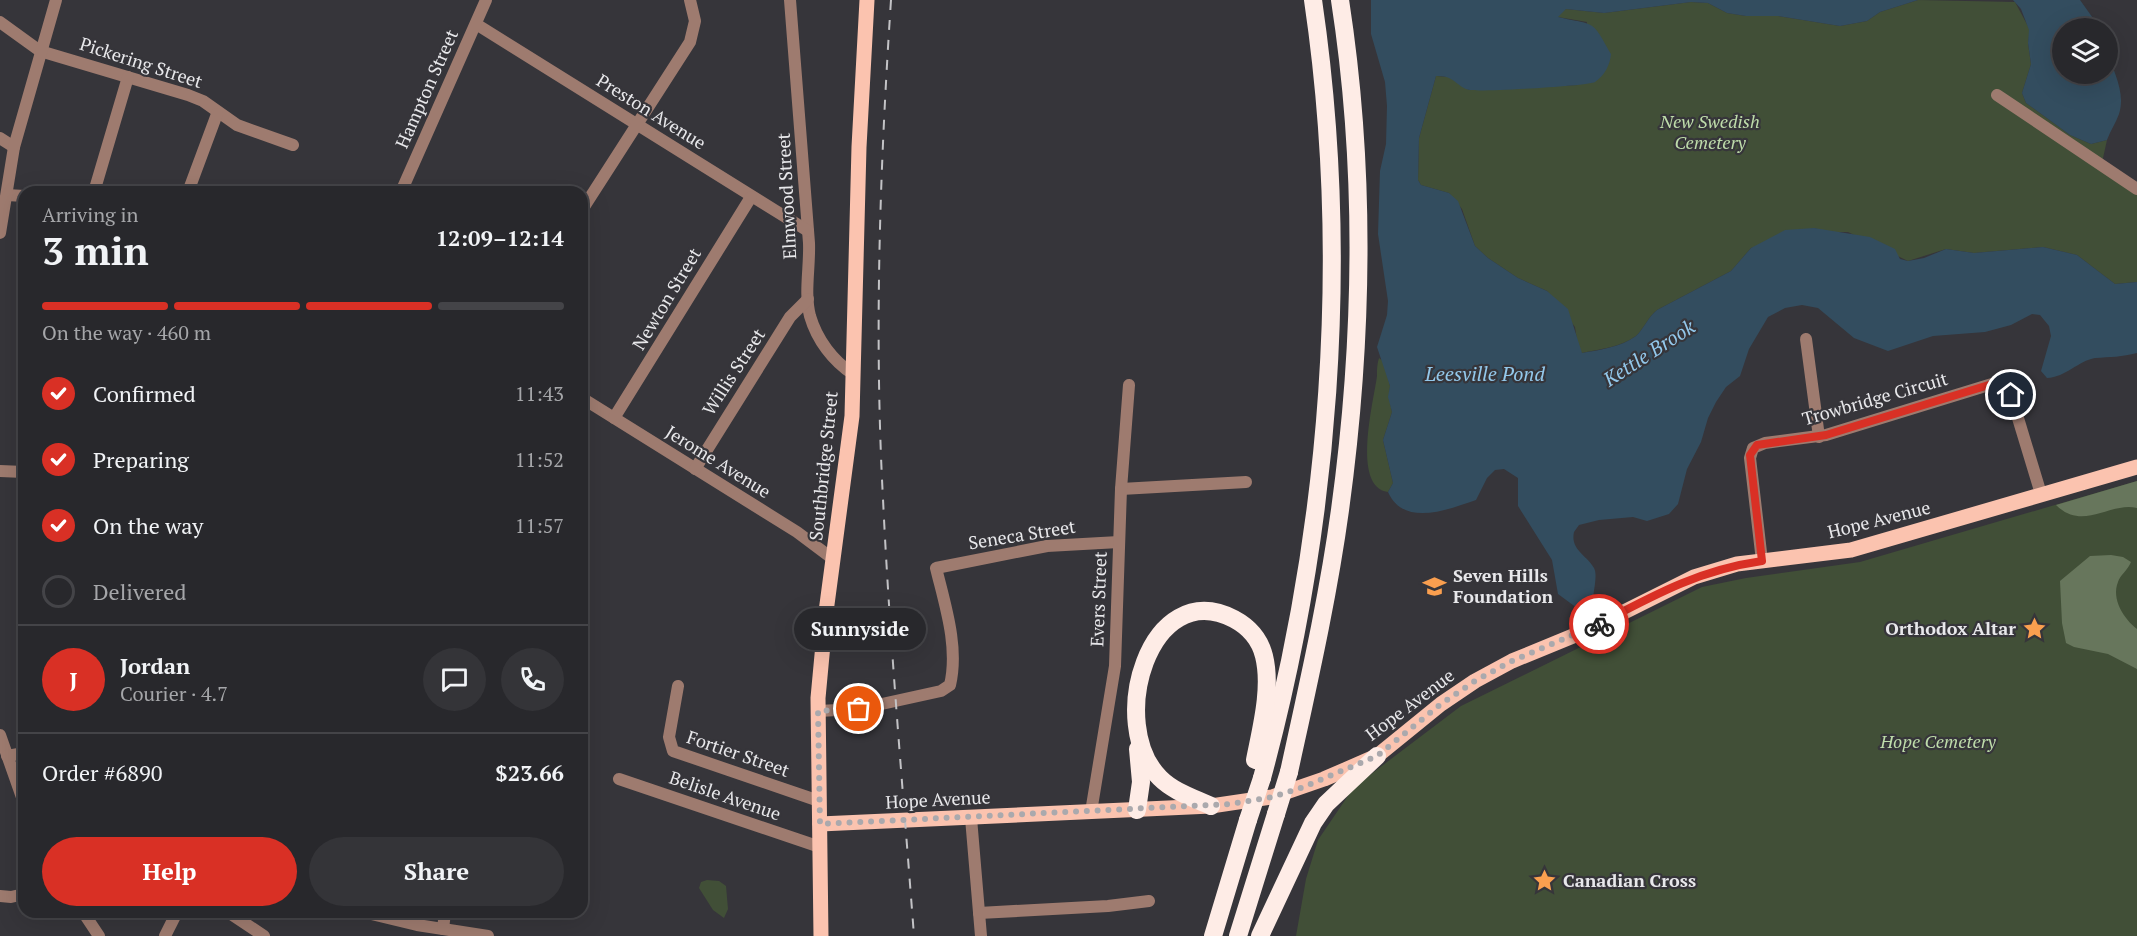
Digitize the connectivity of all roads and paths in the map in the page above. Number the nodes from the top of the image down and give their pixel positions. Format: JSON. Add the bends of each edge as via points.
{"nodes":[{"id":1,"x":56,"y":0,"type":"edge"},
{"id":2,"x":486,"y":0,"type":"edge"},
{"id":3,"x":690,"y":0,"type":"edge"},
{"id":4,"x":790,"y":0,"type":"edge"},
{"id":5,"x":867,"y":0,"type":"edge"},
{"id":6,"x":1313,"y":0,"type":"edge"},
{"id":7,"x":1340,"y":0,"type":"edge"},
{"id":8,"x":0,"y":22,"type":"edge"},
{"id":9,"x":476,"y":24,"type":"junction"},
{"id":10,"x":40,"y":51,"type":"junction"},
{"id":11,"x":128,"y":77,"type":"junction"},
{"id":12,"x":1997,"y":96,"type":"dead end"},
{"id":13,"x":217,"y":114,"type":"junction"},
{"id":14,"x":636,"y":123,"type":"junction"},
{"id":15,"x":0,"y":138,"type":"edge"},
{"id":16,"x":293,"y":145,"type":"dead end"},
{"id":17,"x":14,"y":147,"type":"junction"},
{"id":18,"x":96,"y":186,"type":"edge"},
{"id":19,"x":190,"y":186,"type":"edge"},
{"id":20,"x":403,"y":186,"type":"edge"},
{"id":21,"x":2137,"y":189,"type":"edge"},
{"id":22,"x":7,"y":195,"type":"junction"},
{"id":23,"x":18,"y":196,"type":"edge"},
{"id":24,"x":750,"y":197,"type":"junction"},
{"id":25,"x":588,"y":200,"type":"edge"},
{"id":26,"x":1,"y":226,"type":"edge"},
{"id":27,"x":808,"y":231,"type":"junction"},
{"id":28,"x":808,"y":299,"type":"junction"},
{"id":29,"x":1806,"y":339,"type":"dead end"},
{"id":30,"x":853,"y":374,"type":"junction"},
{"id":31,"x":1129,"y":385,"type":"dead end"},
{"id":32,"x":588,"y":402,"type":"edge"},
{"id":33,"x":614,"y":418,"type":"junction"},
{"id":34,"x":1819,"y":437,"type":"junction"},
{"id":35,"x":2137,"y":467,"type":"edge"},
{"id":36,"x":695,"y":469,"type":"junction"},
{"id":37,"x":0,"y":471,"type":"edge"},
{"id":38,"x":18,"y":472,"type":"edge"},
{"id":39,"x":1246,"y":482,"type":"dead end"},
{"id":40,"x":1121,"y":489,"type":"junction"},
{"id":41,"x":2041,"y":494,"type":"junction"},
{"id":42,"x":1119,"y":542,"type":"junction"},
{"id":43,"x":833,"y":559,"type":"junction"},
{"id":44,"x":1762,"y":561,"type":"junction"},
{"id":45,"x":678,"y":686,"type":"dead end"},
{"id":46,"x":818,"y":711,"type":"junction"},
{"id":47,"x":1137,"y":730,"type":"junction"},
{"id":48,"x":0,"y":735,"type":"edge"},
{"id":49,"x":18,"y":754,"type":"edge"},
{"id":50,"x":7,"y":756,"type":"junction"},
{"id":51,"x":1377,"y":756,"type":"junction"},
{"id":52,"x":620,"y":779,"type":"dead end"},
{"id":53,"x":1256,"y":779,"type":"junction"},
{"id":54,"x":18,"y":786,"type":"edge"},
{"id":55,"x":819,"y":801,"type":"junction"},
{"id":56,"x":1211,"y":806,"type":"junction"},
{"id":57,"x":1137,"y":810,"type":"junction"},
{"id":58,"x":1091,"y":812,"type":"junction"},
{"id":59,"x":971,"y":818,"type":"junction"},
{"id":60,"x":820,"y":824,"type":"junction"},
{"id":61,"x":820,"y":847,"type":"junction"},
{"id":62,"x":18,"y":894,"type":"edge"},
{"id":63,"x":0,"y":896,"type":"edge"},
{"id":64,"x":1149,"y":901,"type":"dead end"},
{"id":65,"x":979,"y":913,"type":"junction"},
{"id":66,"x":87,"y":918,"type":"edge"},
{"id":67,"x":174,"y":918,"type":"edge"},
{"id":68,"x":237,"y":918,"type":"edge"},
{"id":69,"x":391,"y":918,"type":"edge"},
{"id":70,"x":444,"y":918,"type":"edge"},
{"id":71,"x":443,"y":929,"type":"junction"},
{"id":72,"x":99,"y":936,"type":"edge"},
{"id":73,"x":165,"y":936,"type":"edge"},
{"id":74,"x":264,"y":936,"type":"edge"},
{"id":75,"x":488,"y":936,"type":"edge"},
{"id":76,"x":821,"y":936,"type":"edge"},
{"id":77,"x":981,"y":936,"type":"edge"},
{"id":78,"x":1213,"y":936,"type":"edge"},
{"id":79,"x":1238,"y":936,"type":"edge"},
{"id":80,"x":1260,"y":936,"type":"edge"}],
"edges":[{"from":1,"to":10,"type":"street"},
{"from":2,"to":9,"type":"street","name":"Hampton Street"},
{"from":3,"to":14,"type":"street","via":[[695,21],[690,42]]},
{"from":4,"to":27,"type":"street","name":"Elmwood Street"},
{"from":5,"to":30,"type":"main road","name":"Southbridge Street","via":[[858,158]]},
{"from":6,"to":53,"type":"highway","via":[[1322,67],[1331,204],[1326,396],[1305,579]]},
{"from":7,"to":79,"type":"highway","bridge":true,"via":[[1355,161],[1358,245],[1346,457],[1318,641],[1289,772]]},
{"from":8,"to":10,"type":"street","name":"Pickering Street"},
{"from":9,"to":14,"type":"street","name":"Preston Avenue"},
{"from":9,"to":20,"type":"street","name":"Hampton Street"},
{"from":10,"to":11,"type":"street","name":"Pickering Street"},
{"from":10,"to":17,"type":"street"},
{"from":11,"to":13,"type":"street","name":"Pickering Street","via":[[188,95]]},
{"from":11,"to":18,"type":"street"},
{"from":12,"to":21,"type":"street"},
{"from":13,"to":16,"type":"street","name":"Pickering Street"},
{"from":13,"to":19,"type":"street"},
{"from":14,"to":24,"type":"street","name":"Preston Avenue"},
{"from":14,"to":25,"type":"street"},
{"from":15,"to":17,"type":"street"},
{"from":17,"to":22,"type":"street"},
{"from":22,"to":23,"type":"street"},
{"from":22,"to":26,"type":"street"},
{"from":24,"to":27,"type":"street","name":"Preston Avenue"},
{"from":24,"to":33,"type":"street","name":"Newton Street"},
{"from":27,"to":28,"type":"street","name":"Elmwood Street"},
{"from":28,"to":30,"type":"street","name":"Elmwood Street","via":[[814,327],[824,345],[840,366]]},
{"from":28,"to":36,"type":"street","name":"Willis Street","via":[[790,317]]},
{"from":29,"to":34,"type":"street"},
{"from":30,"to":43,"type":"main road","name":"Southbridge Street","via":[[852,416]]},
{"from":31,"to":40,"type":"street","name":"Evers Street"},
{"from":32,"to":33,"type":"street","name":"Jerome Avenue"},
{"from":33,"to":36,"type":"street","name":"Jerome Avenue"},
{"from":34,"to":41,"type":"street","name":"Trowbridge Circuit","via":[[1998,384],[2011,395]]},
{"from":34,"to":44,"type":"street","name":"Trowbridge Circuit","via":[[1761,444],[1751,450]]},
{"from":35,"to":41,"type":"main road","name":"Hope Avenue"},
{"from":36,"to":43,"type":"street","name":"Jerome Avenue"},
{"from":37,"to":38,"type":"street"},
{"from":39,"to":40,"type":"street"},
{"from":40,"to":42,"type":"street","name":"Evers Street"},
{"from":41,"to":44,"type":"main road","name":"Hope Avenue","via":[[1851,550]]},
{"from":42,"to":46,"type":"street","name":"Seneca Street","via":[[1047,546],[936,568],[950,631],[950,685],[941,691],[859,709]]},
{"from":42,"to":58,"type":"street","name":"Evers Street","via":[[1113,685]]},
{"from":43,"to":46,"type":"main road","name":"Southbridge Street"},
{"from":44,"to":51,"type":"main road","name":"Hope Avenue","via":[[1694,577],[1590,629],[1494,670],[1441,704]]},
{"from":45,"to":55,"type":"street","name":"Fortier Street","via":[[669,737],[673,752]]},
{"from":46,"to":55,"type":"main road","name":"Southbridge Street"},
{"from":47,"to":53,"type":"highway","via":[[1135,699],[1140,676],[1160,635],[1181,618],[1193,614],[1227,615],[1254,635],[1265,657]]},
{"from":47,"to":56,"type":"highway","via":[[1145,758],[1160,778],[1181,793]]},
{"from":47,"to":57,"type":"highway","via":[[1141,782]]},
{"from":48,"to":50,"type":"street"},
{"from":49,"to":50,"type":"street"},
{"from":50,"to":54,"type":"street"},
{"from":51,"to":56,"type":"main road","name":"Hope Avenue","via":[[1272,797]]},
{"from":51,"to":80,"type":"highway","via":[[1326,804],[1313,823]]},
{"from":52,"to":61,"type":"street","name":"Belisle Avenue"},
{"from":53,"to":78,"type":"highway","bridge":true},
{"from":55,"to":60,"type":"main road","name":"Southbridge Street"},
{"from":56,"to":57,"type":"main road","name":"Hope Avenue"},
{"from":57,"to":58,"type":"main road","name":"Hope Avenue"},
{"from":58,"to":59,"type":"main road","name":"Hope Avenue"},
{"from":59,"to":60,"type":"main road","name":"Hope Avenue"},
{"from":59,"to":65,"type":"street"},
{"from":60,"to":61,"type":"main road","name":"Southbridge Street"},
{"from":61,"to":76,"type":"main road","name":"Southbridge Street"},
{"from":62,"to":63,"type":"street"},
{"from":64,"to":65,"type":"street"},
{"from":65,"to":77,"type":"street"},
{"from":66,"to":72,"type":"street"},
{"from":67,"to":73,"type":"street"},
{"from":68,"to":74,"type":"street"},
{"from":69,"to":71,"type":"street"},
{"from":70,"to":71,"type":"street"},
{"from":71,"to":75,"type":"street"}]}
